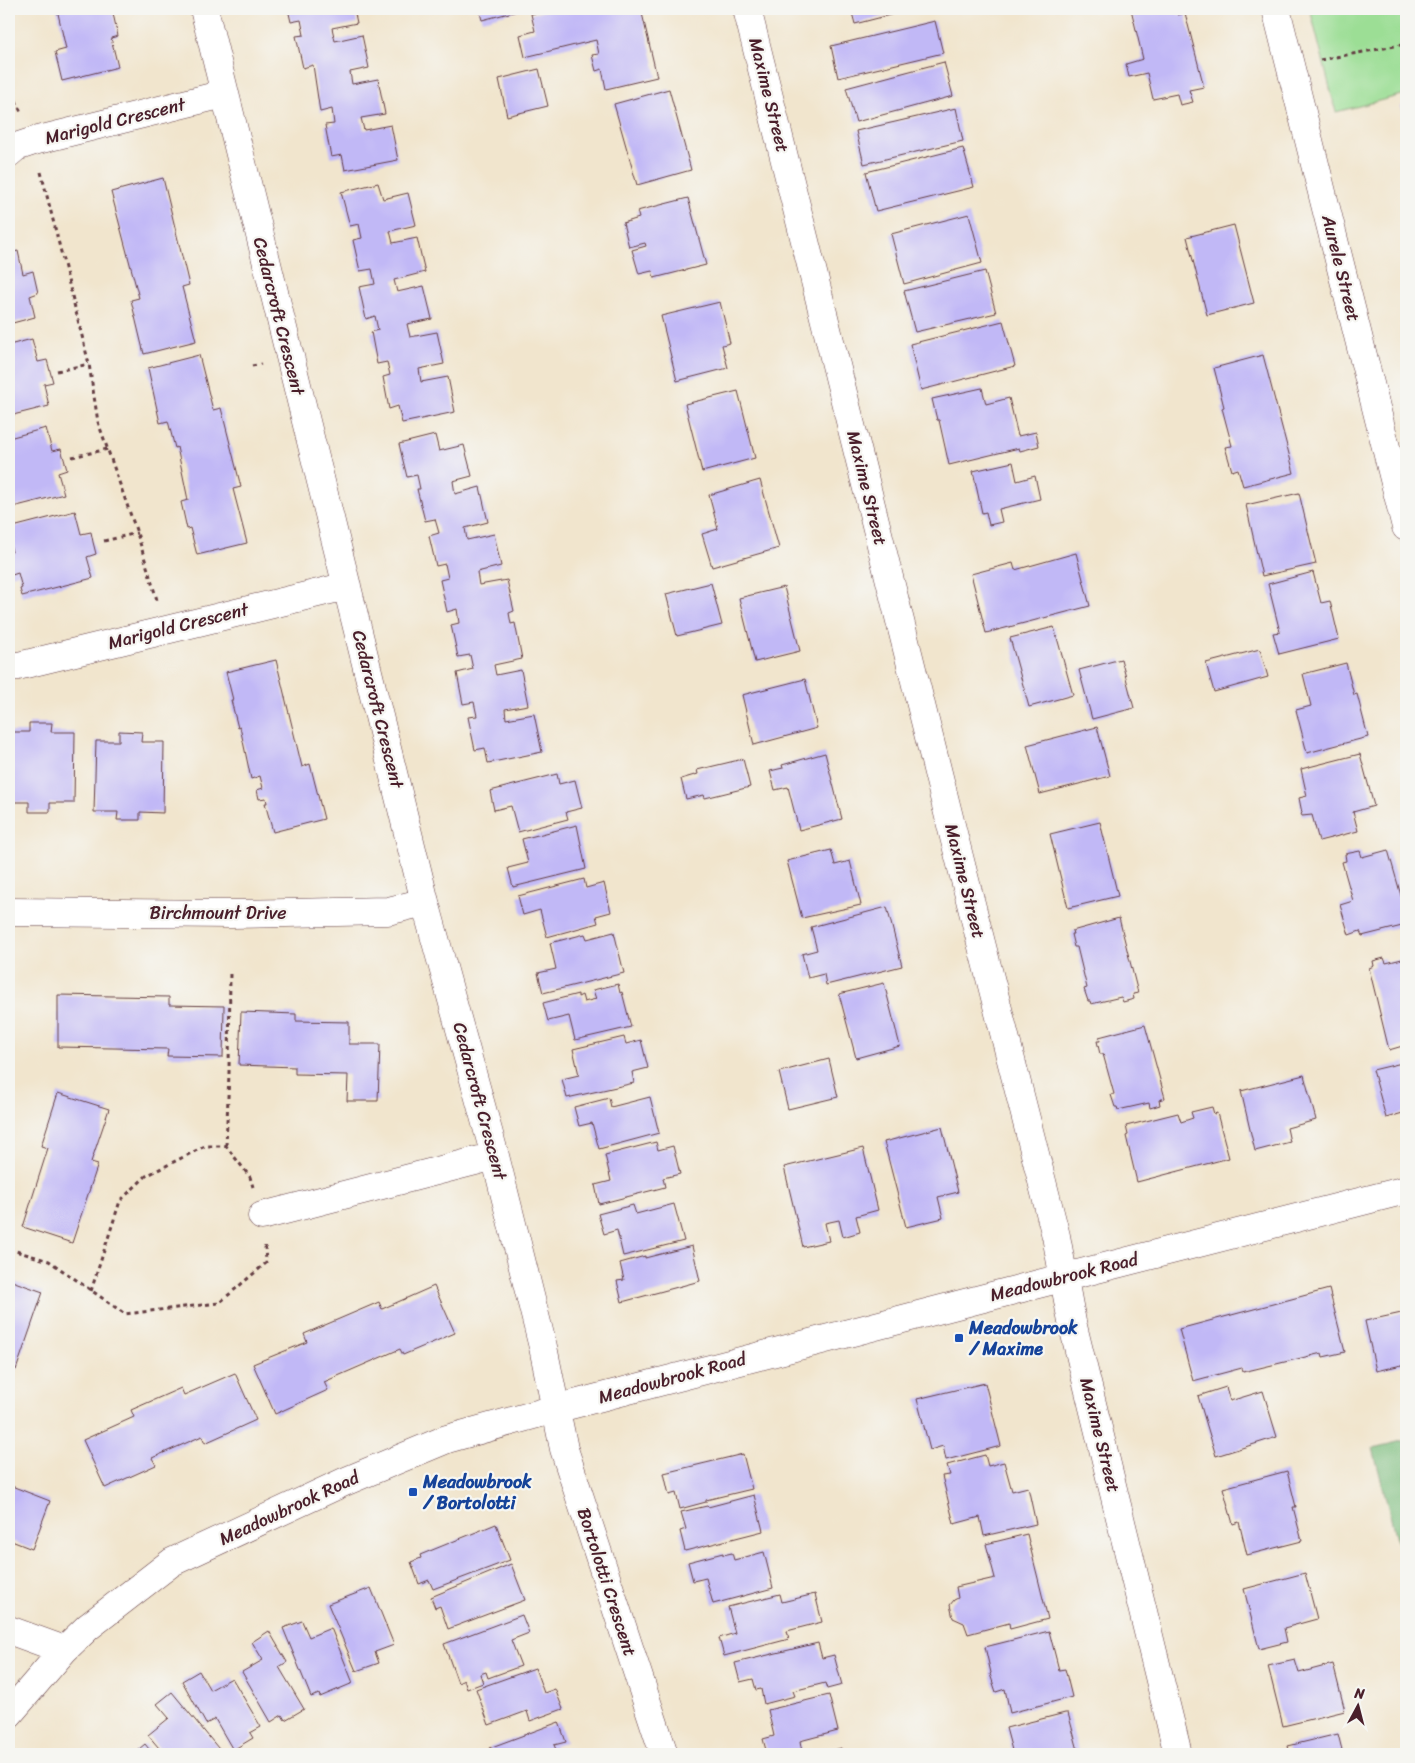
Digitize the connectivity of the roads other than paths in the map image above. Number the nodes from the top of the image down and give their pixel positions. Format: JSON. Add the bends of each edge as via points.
{"nodes":[{"id":1,"x":204,"y":9,"type":"edge"},
{"id":2,"x":747,"y":9,"type":"edge"},
{"id":3,"x":1276,"y":9,"type":"edge"},
{"id":4,"x":224,"y":94,"type":"junction"},
{"id":5,"x":9,"y":152,"type":"edge"},
{"id":6,"x":1406,"y":527,"type":"edge"},
{"id":7,"x":347,"y":586,"type":"junction"},
{"id":8,"x":9,"y":667,"type":"edge"},
{"id":9,"x":425,"y":902,"type":"junction"},
{"id":10,"x":9,"y":912,"type":"edge"},
{"id":11,"x":495,"y":1156,"type":"junction"},
{"id":12,"x":1406,"y":1190,"type":"edge"},
{"id":13,"x":262,"y":1216,"type":"road end"},
{"id":14,"x":1064,"y":1277,"type":"junction"},
{"id":15,"x":555,"y":1409,"type":"junction"},
{"id":16,"x":9,"y":1630,"type":"edge"},
{"id":17,"x":64,"y":1650,"type":"junction"},
{"id":18,"x":9,"y":1714,"type":"edge"},
{"id":19,"x":664,"y":1754,"type":"edge"},
{"id":20,"x":1178,"y":1754,"type":"edge"}],
"edges":[{"from":1,"to":4,"type":"street","name":"Cedarcroft Crescent"},
{"from":2,"to":14,"type":"street","name":"Maxime Street"},
{"from":3,"to":6,"type":"street","name":"Aurele Street"},
{"from":4,"to":5,"type":"street","name":"Marigold Crescent","via":[[34,141]]},
{"from":4,"to":7,"type":"street","name":"Cedarcroft Crescent"},
{"from":7,"to":8,"type":"street","name":"Marigold Crescent"},
{"from":7,"to":9,"type":"street","name":"Cedarcroft Crescent"},
{"from":9,"to":10,"type":"street","name":"Birchmount Drive","via":[[388,911],[231,914]]},
{"from":9,"to":11,"type":"street","name":"Cedarcroft Crescent"},
{"from":11,"to":13,"type":"street"},
{"from":11,"to":15,"type":"street","name":"Cedarcroft Crescent","via":[[543,1347]]},
{"from":12,"to":14,"type":"street","name":"Meadowbrook Road"},
{"from":14,"to":15,"type":"street","name":"Meadowbrook Road"},
{"from":14,"to":20,"type":"street","name":"Maxime Street","via":[[1072,1322]]},
{"from":15,"to":17,"type":"street","name":"Meadowbrook Road","via":[[447,1439],[344,1482],[172,1562],[88,1627]]},
{"from":15,"to":19,"type":"street","name":"Bortolotti Crescent","via":[[564,1449]]},
{"from":16,"to":17,"type":"street"},
{"from":17,"to":18,"type":"street","name":"Meadowbrook Road"}]}
